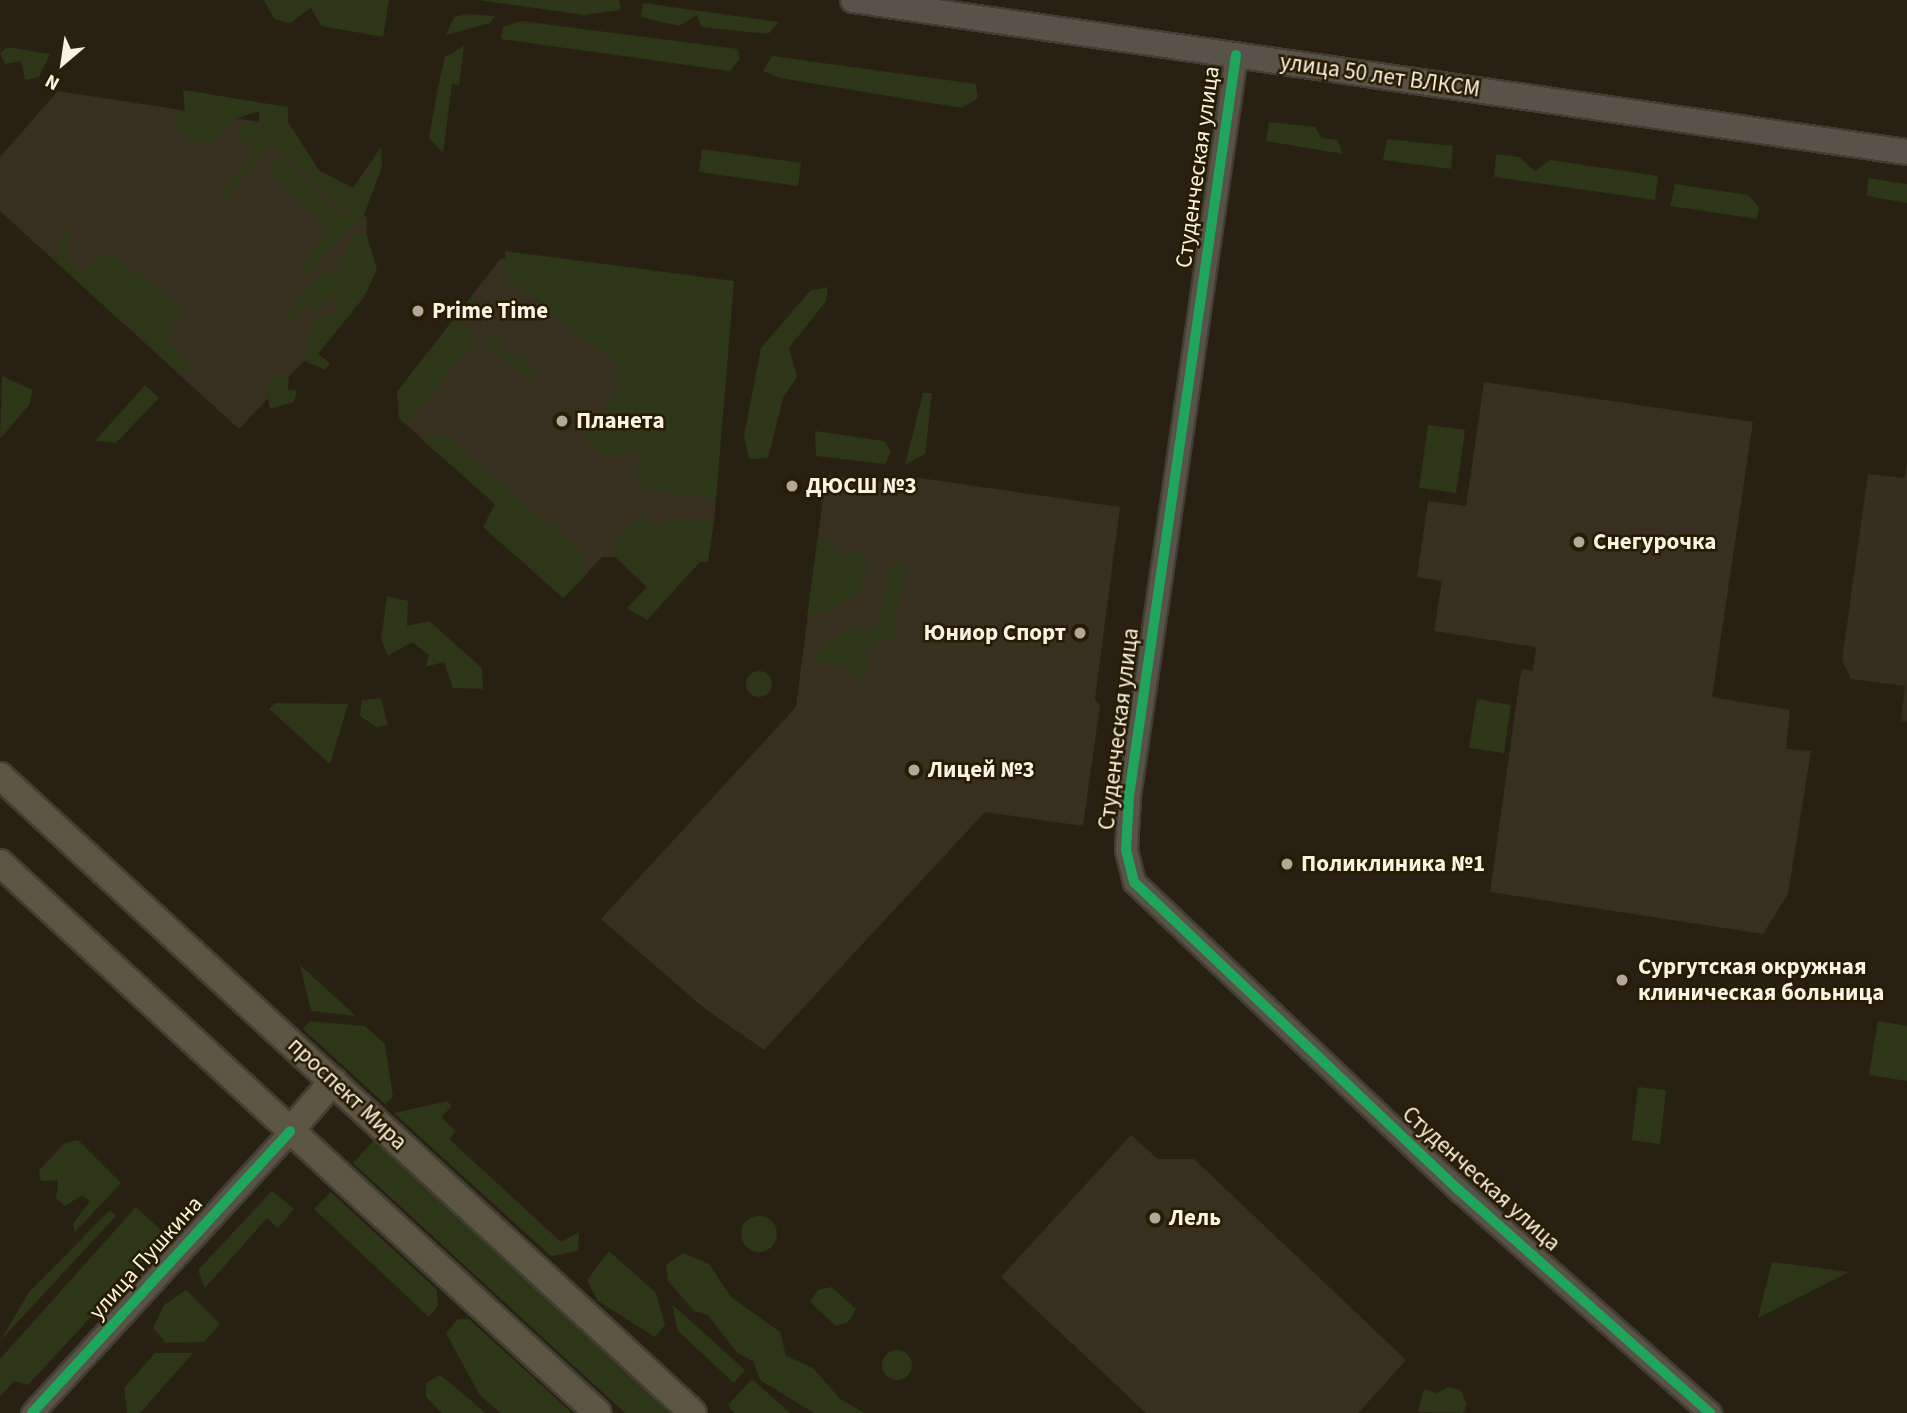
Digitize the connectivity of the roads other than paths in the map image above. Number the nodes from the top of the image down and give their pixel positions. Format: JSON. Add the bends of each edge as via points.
{"nodes":[{"id":1,"x":853,"y":0,"type":"edge"},
{"id":2,"x":1236,"y":55,"type":"junction"},
{"id":3,"x":1907,"y":152,"type":"edge"},
{"id":4,"x":0,"y":776,"type":"edge"},
{"id":5,"x":0,"y":863,"type":"edge"},
{"id":6,"x":333,"y":1081,"type":"junction"},
{"id":7,"x":290,"y":1131,"type":"junction"},
{"id":8,"x":32,"y":1413,"type":"edge"},
{"id":9,"x":597,"y":1413,"type":"edge"},
{"id":10,"x":693,"y":1413,"type":"edge"},
{"id":11,"x":1710,"y":1413,"type":"edge"}],
"edges":[{"from":1,"to":2,"type":"main road","name":"улица 50 лет ВЛКСМ"},
{"from":2,"to":3,"type":"main road","name":"улица 50 лет ВЛКСМ"},
{"from":2,"to":11,"type":"street","name":"Студенческая улица","via":[[1129,796],[1126,850],[1134,882],[1459,1190]]},
{"from":4,"to":6,"type":"main road","name":"проспект Мира"},
{"from":5,"to":7,"type":"main road"},
{"from":6,"to":7,"type":"main road","name":"улица Пушкина"},
{"from":6,"to":10,"type":"main road","name":"проспект Мира"},
{"from":7,"to":8,"type":"street","name":"улица Пушкина"},
{"from":7,"to":9,"type":"main road"}]}
